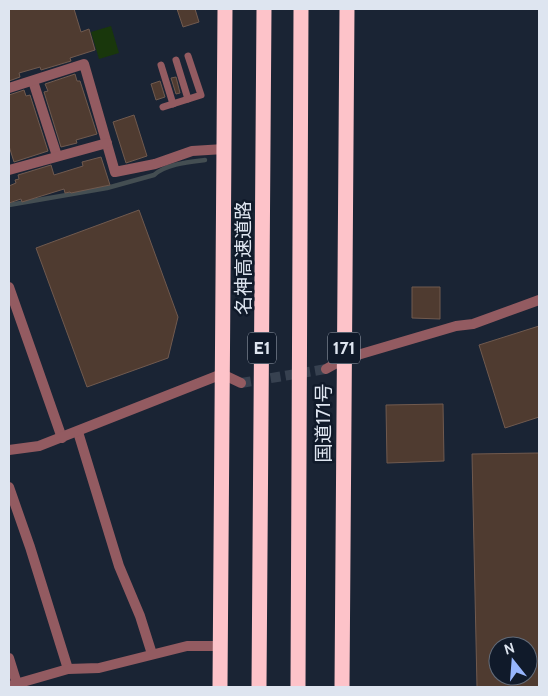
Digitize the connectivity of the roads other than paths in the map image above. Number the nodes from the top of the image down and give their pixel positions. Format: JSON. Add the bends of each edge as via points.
{"nodes":[{"id":1,"x":225,"y":9,"type":"edge"},
{"id":2,"x":264,"y":9,"type":"edge"},
{"id":3,"x":301,"y":9,"type":"edge"},
{"id":4,"x":348,"y":9,"type":"edge"},
{"id":5,"x":188,"y":56,"type":"dead end"},
{"id":6,"x":176,"y":60,"type":"dead end"},
{"id":7,"x":161,"y":65,"type":"dead end"},
{"id":8,"x":33,"y":81,"type":"junction"},
{"id":9,"x":9,"y":88,"type":"edge"},
{"id":10,"x":188,"y":99,"type":"junction"},
{"id":11,"x":173,"y":104,"type":"junction"},
{"id":12,"x":163,"y":107,"type":"dead end"},
{"id":13,"x":107,"y":143,"type":"junction"},
{"id":14,"x":224,"y":149,"type":"junction"},
{"id":15,"x":57,"y":156,"type":"junction"},
{"id":16,"x":9,"y":170,"type":"edge"},
{"id":17,"x":9,"y":287,"type":"edge"},
{"id":18,"x":539,"y":300,"type":"edge"},
{"id":19,"x":344,"y":359,"type":"junction"},
{"id":20,"x":326,"y":369,"type":"tunnel mouth"},
{"id":21,"x":222,"y":374,"type":"junction"},
{"id":22,"x":241,"y":383,"type":"tunnel mouth"},
{"id":23,"x":78,"y":432,"type":"junction"},
{"id":24,"x":62,"y":438,"type":"junction"},
{"id":25,"x":9,"y":450,"type":"edge"},
{"id":26,"x":9,"y":487,"type":"edge"},
{"id":27,"x":220,"y":646,"type":"junction"},
{"id":28,"x":152,"y":654,"type":"junction"},
{"id":29,"x":9,"y":658,"type":"edge"},
{"id":30,"x":68,"y":669,"type":"junction"},
{"id":31,"x":14,"y":686,"type":"edge"},
{"id":32,"x":220,"y":687,"type":"edge"},
{"id":33,"x":259,"y":687,"type":"edge"},
{"id":34,"x":298,"y":687,"type":"edge"},
{"id":35,"x":342,"y":687,"type":"edge"}],
"edges":[{"from":1,"to":14,"type":"highway"},
{"from":2,"to":33,"type":"highway","name":"名神高速道路","number":"E1"},
{"from":3,"to":34,"type":"highway","number":"E1"},
{"from":4,"to":19,"type":"highway","name":"国道171号","number":"171"},
{"from":5,"to":10,"type":"lane","via":[[201,95]]},
{"from":6,"to":10,"type":"lane"},
{"from":7,"to":11,"type":"lane"},
{"from":8,"to":9,"type":"street"},
{"from":8,"to":13,"type":"street","via":[[84,64]]},
{"from":8,"to":15,"type":"street"},
{"from":10,"to":11,"type":"lane"},
{"from":11,"to":12,"type":"lane"},
{"from":13,"to":14,"type":"street","via":[[116,172],[192,152]]},
{"from":13,"to":15,"type":"street"},
{"from":14,"to":21,"type":"highway"},
{"from":15,"to":16,"type":"street"},
{"from":17,"to":24,"type":"street"},
{"from":18,"to":19,"type":"street","via":[[473,324],[456,326]]},
{"from":19,"to":20,"type":"street"},
{"from":19,"to":35,"type":"highway","name":"国道171号","number":"171"},
{"from":21,"to":22,"type":"street"},
{"from":21,"to":23,"type":"street"},
{"from":21,"to":27,"type":"highway"},
{"from":23,"to":24,"type":"street"},
{"from":23,"to":28,"type":"street","via":[[119,566]]},
{"from":24,"to":25,"type":"street","via":[[38,446]]},
{"from":26,"to":30,"type":"street"},
{"from":27,"to":28,"type":"street","via":[[187,646]]},
{"from":27,"to":32,"type":"highway"},
{"from":28,"to":30,"type":"street","via":[[99,668]]},
{"from":29,"to":31,"type":"street"},
{"from":30,"to":31,"type":"street"}]}
